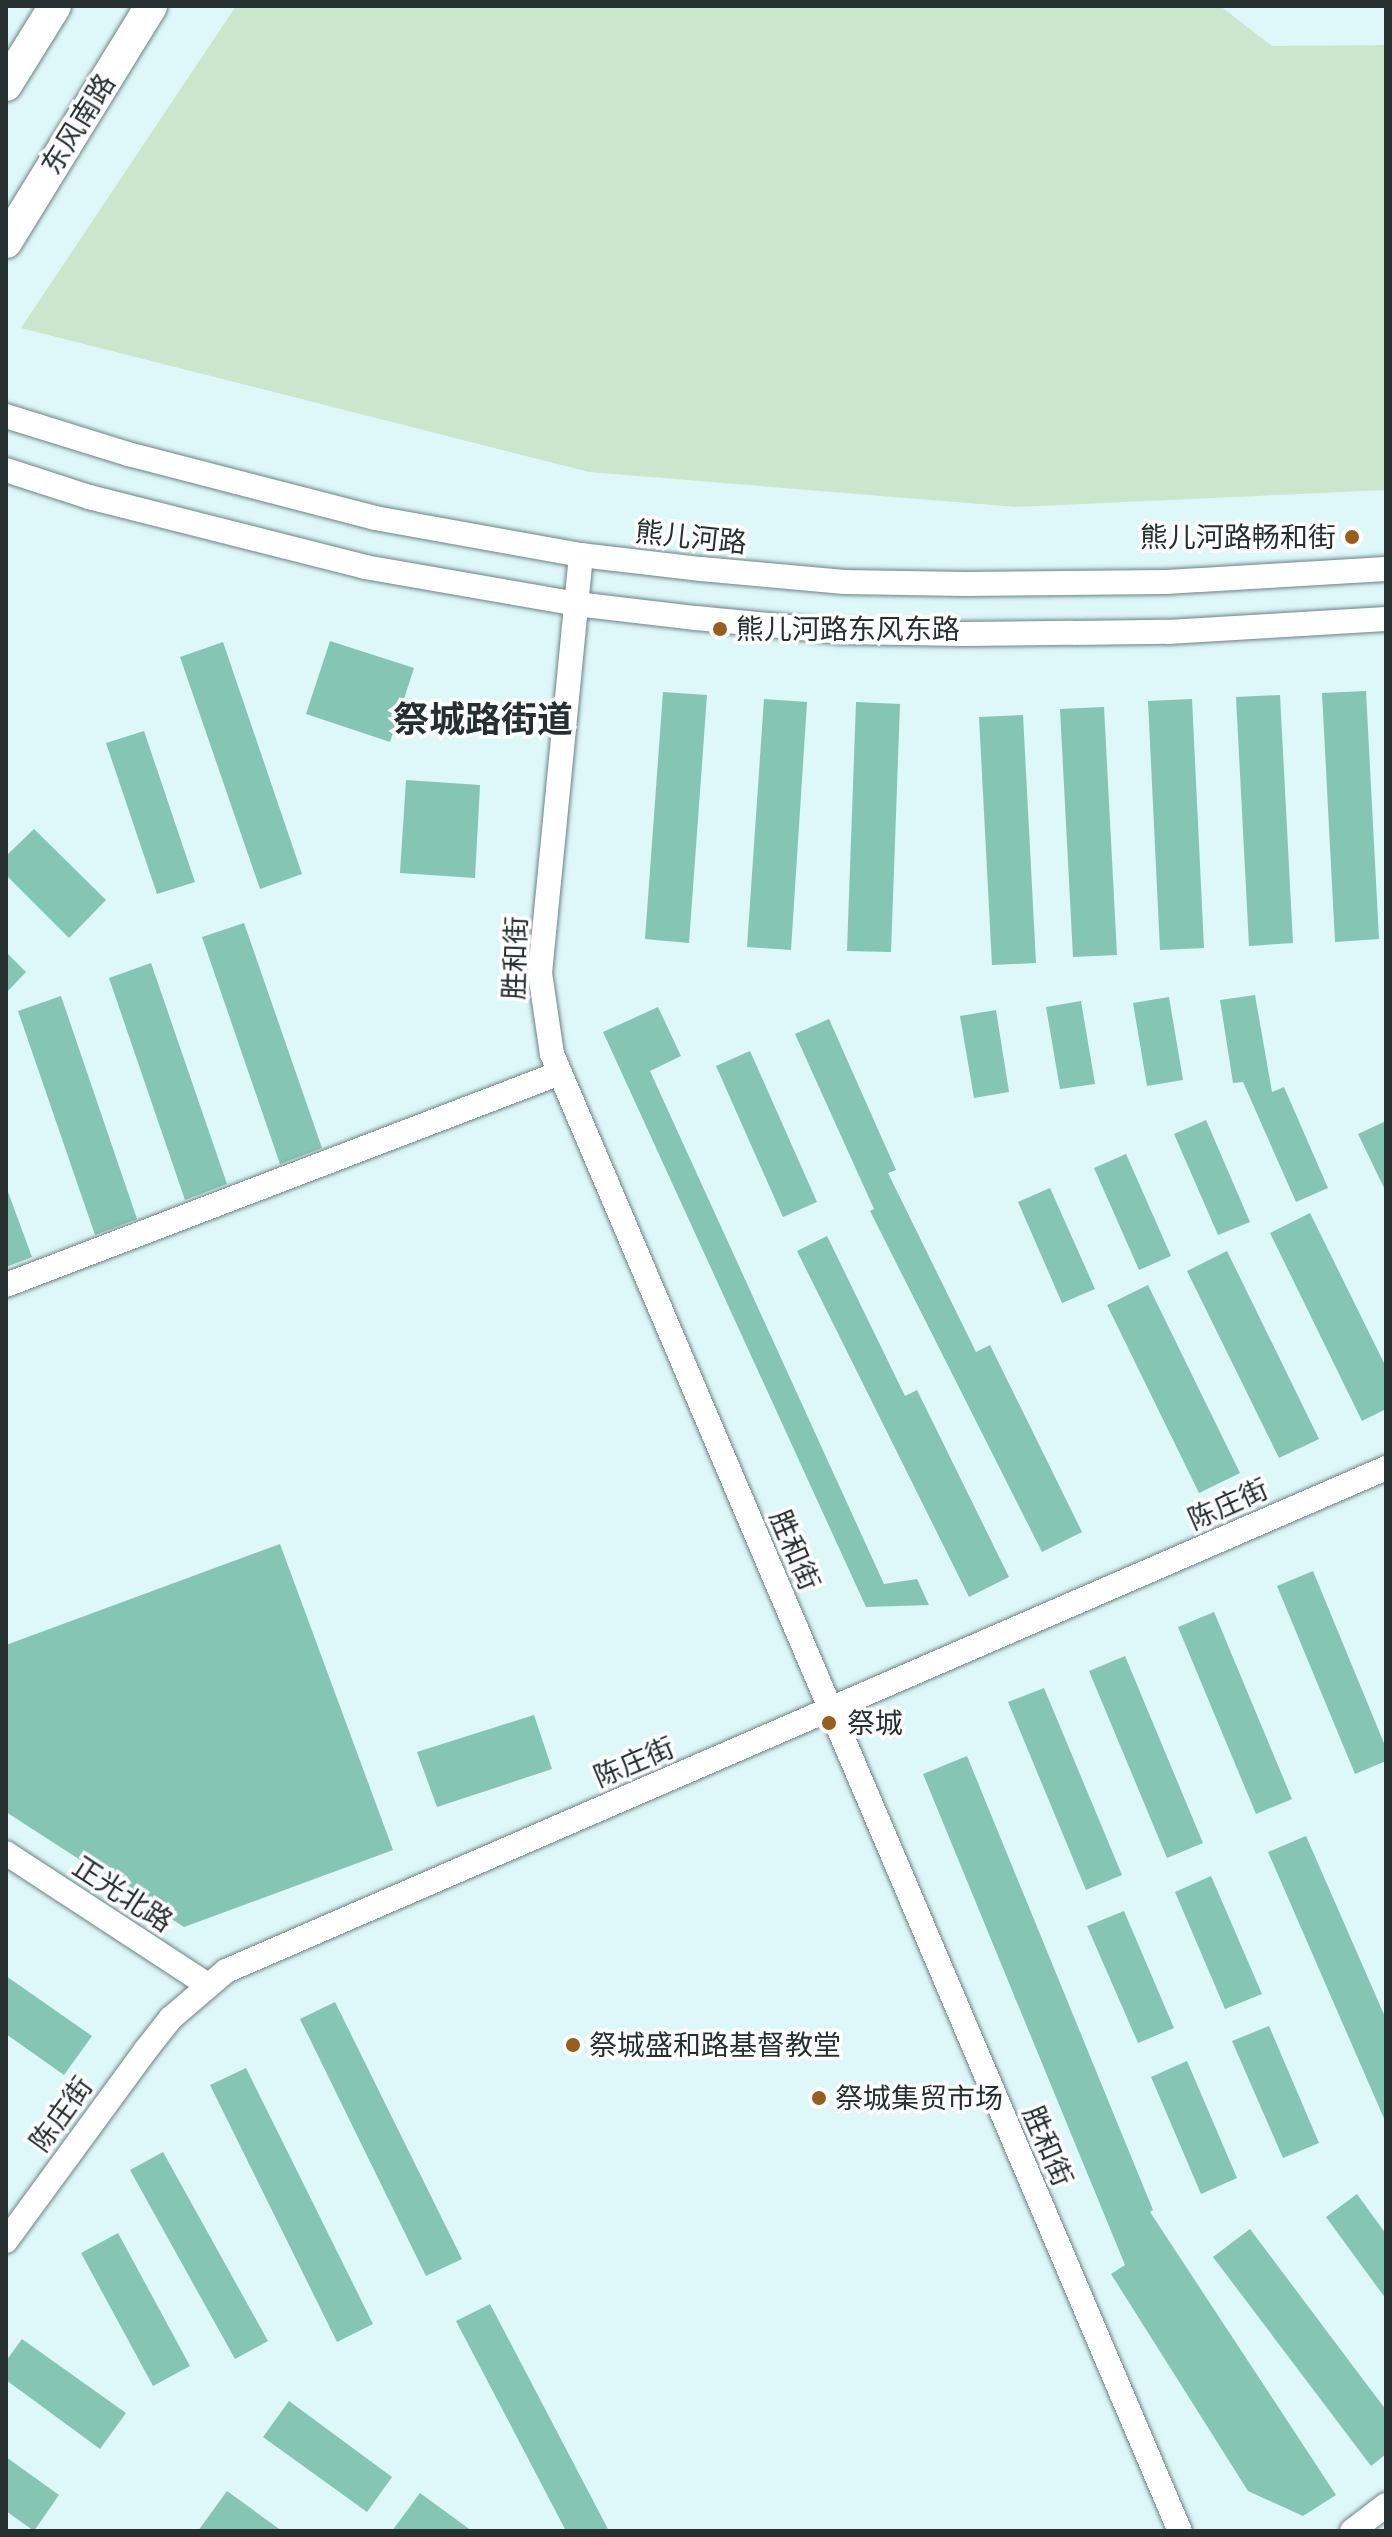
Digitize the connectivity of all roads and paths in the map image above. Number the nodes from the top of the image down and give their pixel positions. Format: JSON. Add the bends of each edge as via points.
{"nodes":[{"id":1,"x":55,"y":6,"type":"edge"},
{"id":2,"x":151,"y":6,"type":"edge"},
{"id":3,"x":6,"y":85,"type":"edge"},
{"id":4,"x":6,"y":242,"type":"edge"},
{"id":5,"x":6,"y":416,"type":"edge"},
{"id":6,"x":6,"y":470,"type":"edge"},
{"id":7,"x":581,"y":555,"type":"junction"},
{"id":8,"x":1386,"y":569,"type":"edge"},
{"id":9,"x":576,"y":604,"type":"junction"},
{"id":10,"x":1386,"y":619,"type":"edge"},
{"id":11,"x":560,"y":1073,"type":"junction"},
{"id":12,"x":6,"y":1285,"type":"edge"},
{"id":13,"x":1386,"y":1468,"type":"edge"},
{"id":14,"x":830,"y":1709,"type":"junction"},
{"id":15,"x":6,"y":1853,"type":"edge"},
{"id":16,"x":208,"y":1985,"type":"junction"},
{"id":17,"x":6,"y":2241,"type":"edge"},
{"id":18,"x":1386,"y":2505,"type":"edge"},
{"id":19,"x":1180,"y":2531,"type":"edge"},
{"id":20,"x":1352,"y":2531,"type":"edge"}],
"edges":[{"from":1,"to":3,"type":"main road"},
{"from":2,"to":4,"type":"main road","name":"东风南路"},
{"from":5,"to":7,"type":"street","name":"熊儿河路","via":[[361,515]]},
{"from":6,"to":9,"type":"street","via":[[89,497],[365,567]]},
{"from":7,"to":8,"type":"street","name":"熊儿河路","via":[[844,582],[1166,582]]},
{"from":7,"to":9,"type":"street","name":"胜和街"},
{"from":9,"to":10,"type":"street","via":[[873,632],[1168,632]]},
{"from":9,"to":11,"type":"street","name":"胜和街","via":[[540,973],[544,1018]]},
{"from":11,"to":12,"type":"street"},
{"from":11,"to":14,"type":"street","name":"胜和街"},
{"from":13,"to":14,"type":"street","name":"陈庄街"},
{"from":14,"to":16,"type":"street","name":"陈庄街","via":[[240,1965]]},
{"from":14,"to":19,"type":"street","name":"胜和街"},
{"from":15,"to":16,"type":"street","name":"正光北路"},
{"from":16,"to":17,"type":"street","name":"陈庄街","via":[[171,2018]]},
{"from":18,"to":20,"type":"street"}]}
